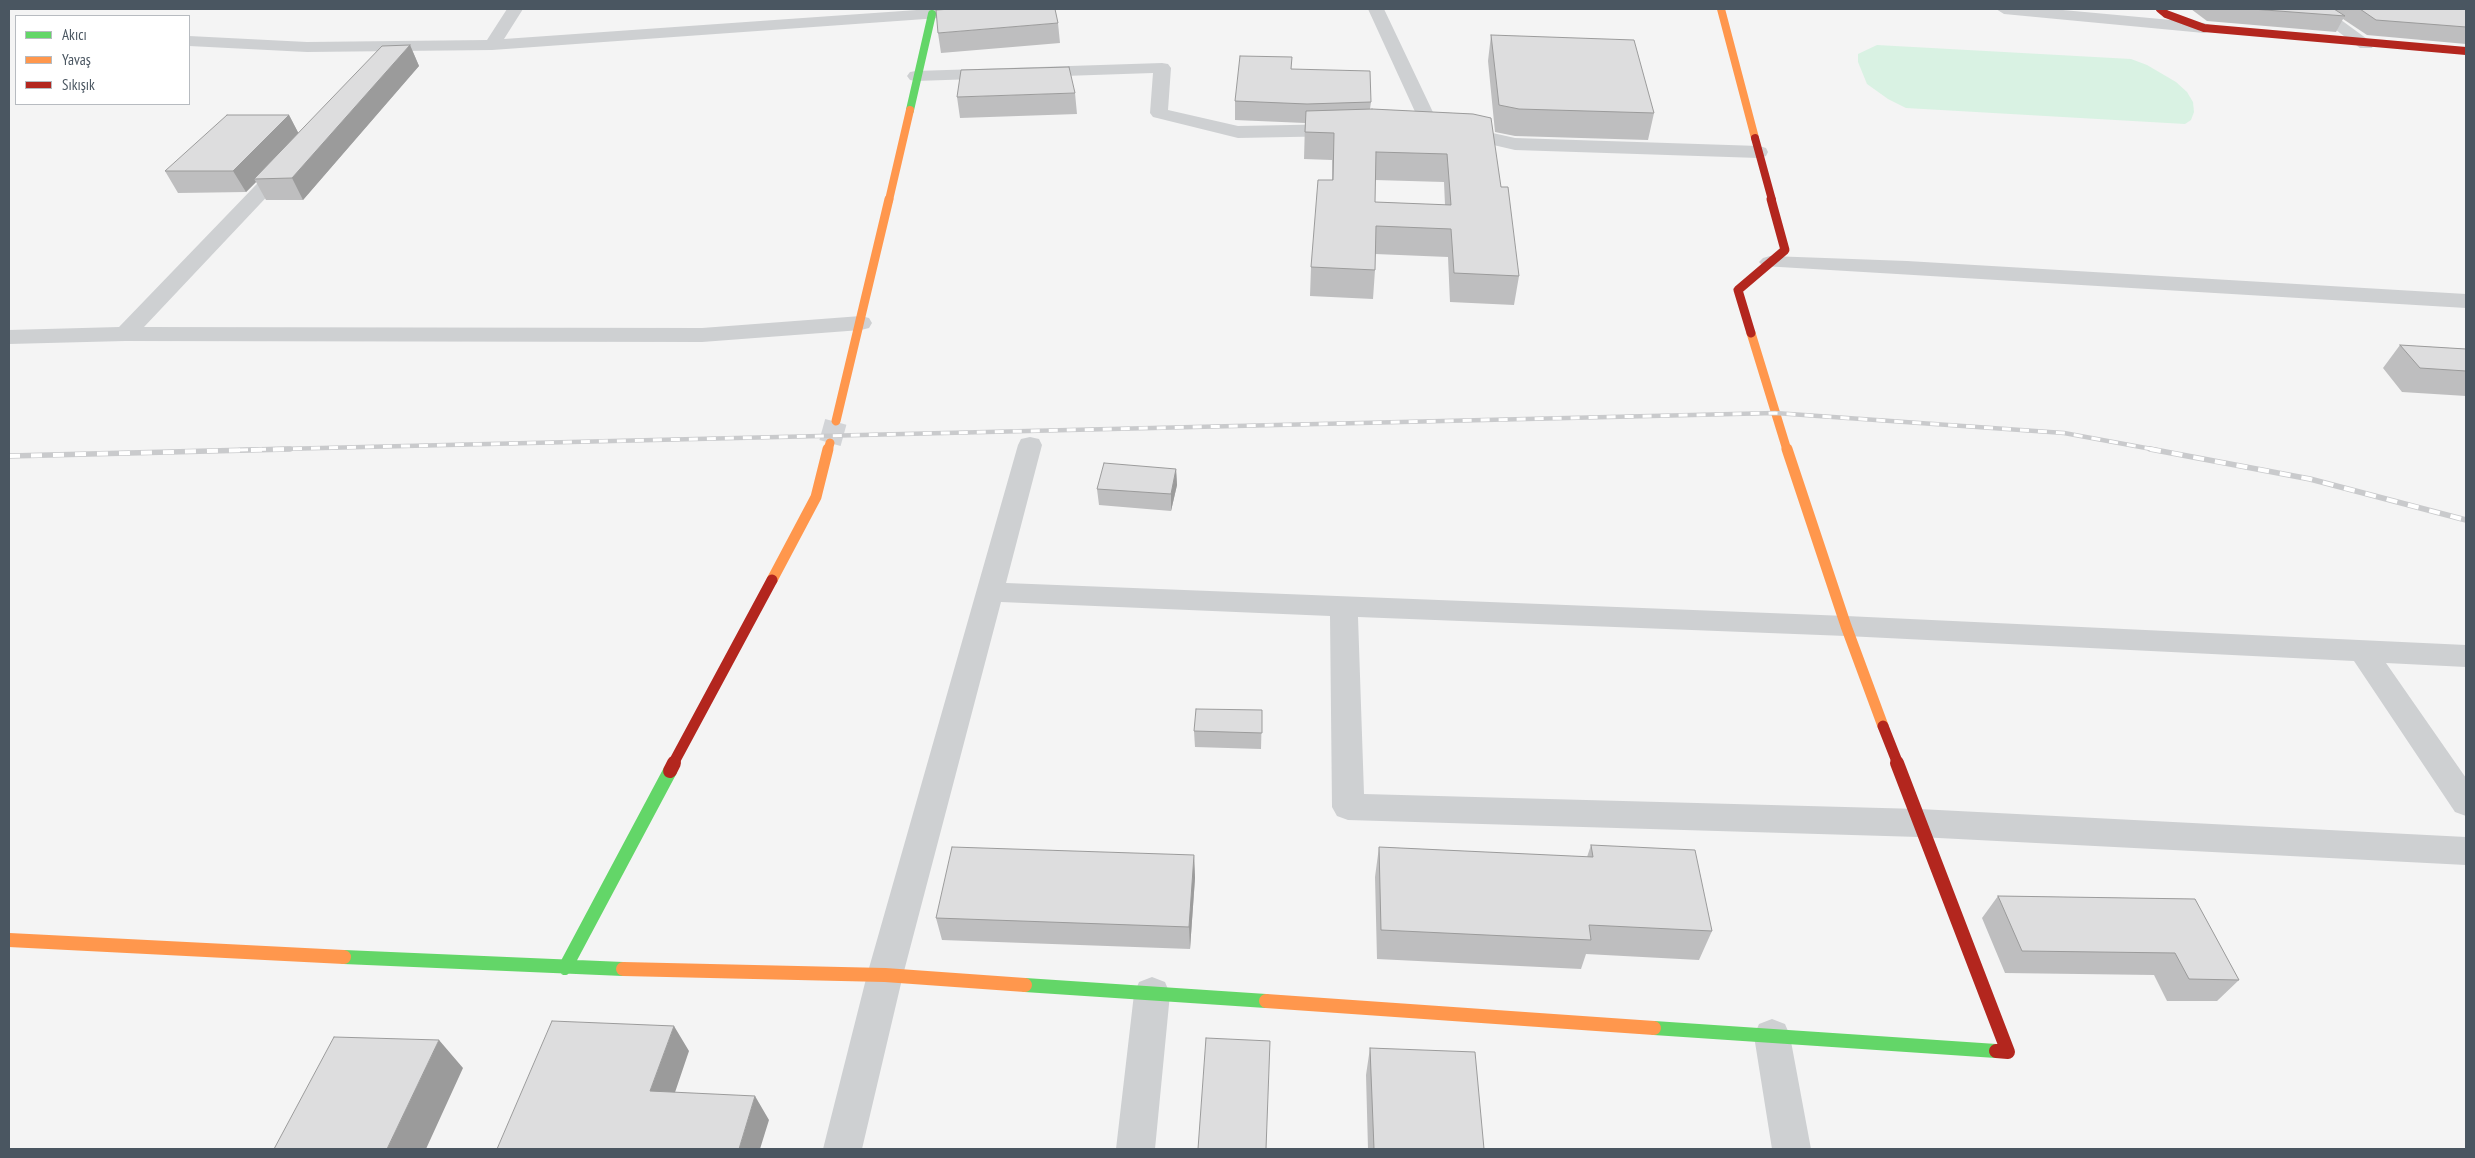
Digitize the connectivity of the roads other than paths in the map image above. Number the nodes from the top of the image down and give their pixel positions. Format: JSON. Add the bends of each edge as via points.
{"nodes":[{"id":1,"x":515,"y":9,"type":"edge"},
{"id":2,"x":995,"y":9,"type":"edge"},
{"id":3,"x":1376,"y":9,"type":"edge"},
{"id":4,"x":1721,"y":9,"type":"edge"},
{"id":5,"x":2004,"y":9,"type":"edge"},
{"id":6,"x":2160,"y":9,"type":"edge"},
{"id":7,"x":2180,"y":9,"type":"edge"},
{"id":8,"x":2316,"y":9,"type":"edge"},
{"id":9,"x":932,"y":14,"type":"junction"},
{"id":10,"x":2204,"y":28,"type":"junction"},
{"id":11,"x":190,"y":41,"type":"edge"},
{"id":12,"x":2366,"y":44,"type":"junction"},
{"id":13,"x":492,"y":45,"type":"junction"},
{"id":14,"x":398,"y":46,"type":"junction"},
{"id":15,"x":2466,"y":52,"type":"edge"},
{"id":16,"x":378,"y":68,"type":"edge"},
{"id":17,"x":916,"y":76,"type":"junction"},
{"id":18,"x":1412,"y":128,"type":"edge"},
{"id":19,"x":1431,"y":128,"type":"junction"},
{"id":20,"x":1363,"y":129,"type":"edge"},
{"id":21,"x":1759,"y":152,"type":"junction"},
{"id":22,"x":296,"y":154,"type":"edge"},
{"id":23,"x":1770,"y":262,"type":"junction"},
{"id":24,"x":2466,"y":302,"type":"edge"},
{"id":25,"x":861,"y":322,"type":"junction"},
{"id":26,"x":125,"y":334,"type":"junction"},
{"id":27,"x":9,"y":337,"type":"edge"},
{"id":28,"x":836,"y":421,"type":"tunnel mouth"},
{"id":29,"x":830,"y":443,"type":"tunnel mouth"},
{"id":30,"x":1030,"y":445,"type":"dead end"},
{"id":31,"x":990,"y":592,"type":"junction"},
{"id":32,"x":1344,"y":606,"type":"junction"},
{"id":33,"x":1846,"y":626,"type":"junction"},
{"id":34,"x":2362,"y":651,"type":"junction"},
{"id":35,"x":2466,"y":656,"type":"edge"},
{"id":36,"x":2466,"y":803,"type":"edge"},
{"id":37,"x":1919,"y":823,"type":"junction"},
{"id":38,"x":2466,"y":851,"type":"edge"},
{"id":39,"x":9,"y":940,"type":"edge"},
{"id":40,"x":565,"y":968,"type":"junction"},
{"id":41,"x":885,"y":975,"type":"junction"},
{"id":42,"x":1152,"y":994,"type":"junction"},
{"id":43,"x":1772,"y":1036,"type":"junction"},
{"id":44,"x":842,"y":1149,"type":"edge"},
{"id":45,"x":1135,"y":1149,"type":"edge"},
{"id":46,"x":1792,"y":1149,"type":"edge"}],
"edges":[{"from":1,"to":13,"type":"street"},
{"from":2,"to":9,"type":"street"},
{"from":3,"to":19,"type":"street"},
{"from":4,"to":21,"type":"street"},
{"from":5,"to":10,"type":"street"},
{"from":6,"to":10,"type":"street"},
{"from":7,"to":10,"type":"street"},
{"from":8,"to":12,"type":"street"},
{"from":9,"to":13,"type":"street"},
{"from":9,"to":17,"type":"street"},
{"from":10,"to":12,"type":"street"},
{"from":11,"to":14,"type":"street","via":[[307,47]]},
{"from":12,"to":15,"type":"street"},
{"from":13,"to":14,"type":"street"},
{"from":14,"to":16,"type":"street"},
{"from":17,"to":20,"type":"street","via":[[1162,68],[1159,113],[1238,132]]},
{"from":17,"to":25,"type":"street"},
{"from":18,"to":19,"type":"street"},
{"from":19,"to":21,"type":"street","via":[[1516,144]]},
{"from":21,"to":23,"type":"street","via":[[1785,250]]},
{"from":22,"to":26,"type":"street"},
{"from":23,"to":24,"type":"street","via":[[1907,267]]},
{"from":23,"to":33,"type":"street","via":[[1738,290]]},
{"from":25,"to":26,"type":"street","via":[[702,335]]},
{"from":25,"to":28,"type":"street"},
{"from":26,"to":27,"type":"street"},
{"from":29,"to":40,"type":"street","via":[[816,497]]},
{"from":30,"to":31,"type":"street"},
{"from":31,"to":32,"type":"street"},
{"from":31,"to":41,"type":"street"},
{"from":32,"to":33,"type":"street"},
{"from":32,"to":37,"type":"street","via":[[1348,806]]},
{"from":33,"to":34,"type":"street"},
{"from":33,"to":37,"type":"street"},
{"from":34,"to":35,"type":"street"},
{"from":34,"to":36,"type":"street"},
{"from":37,"to":38,"type":"street"},
{"from":37,"to":43,"type":"street","via":[[2008,1052]]},
{"from":39,"to":40,"type":"street"},
{"from":40,"to":41,"type":"street"},
{"from":41,"to":42,"type":"street"},
{"from":41,"to":44,"type":"street"},
{"from":42,"to":43,"type":"street"},
{"from":42,"to":45,"type":"street"},
{"from":43,"to":46,"type":"street"}]}
